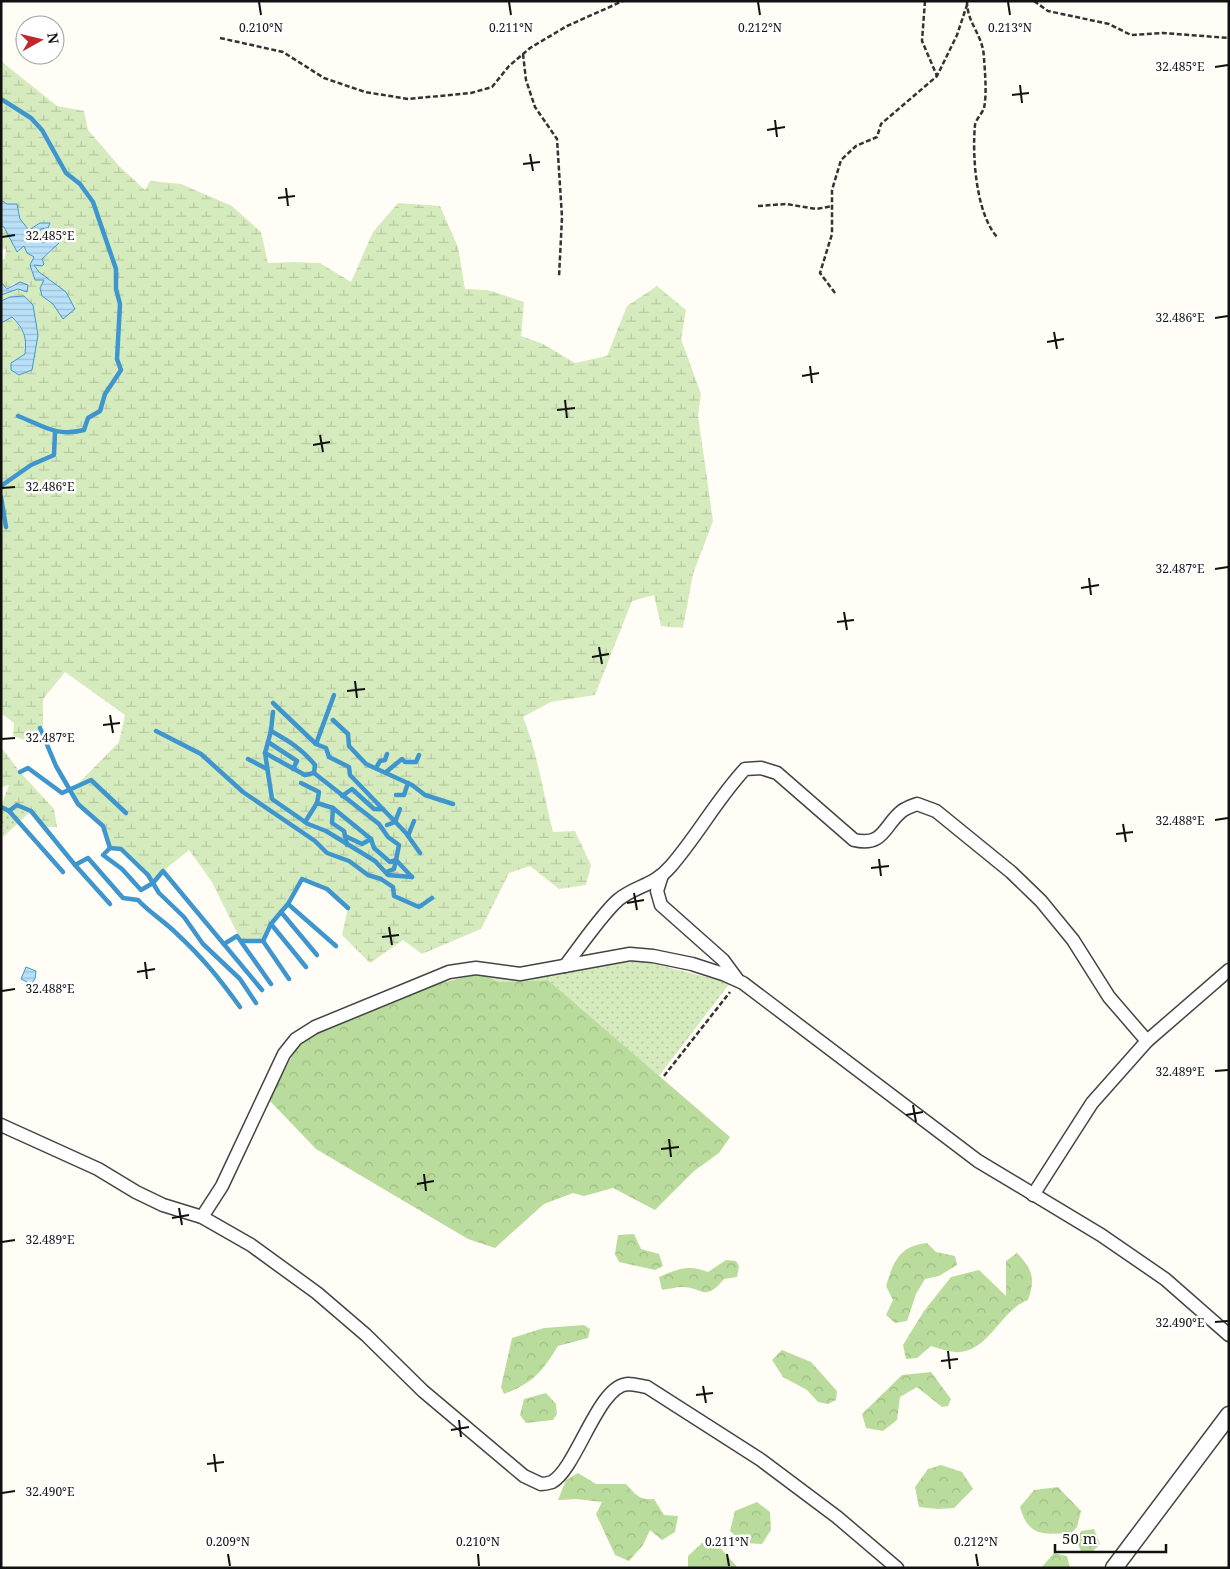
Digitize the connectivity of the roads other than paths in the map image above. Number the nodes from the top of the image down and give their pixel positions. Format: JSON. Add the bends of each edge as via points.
{"nodes":[{"id":1,"x":662,"y":875,"type":"junction"},
{"id":2,"x":566,"y":966,"type":"junction"},
{"id":3,"x":1229,"y":970,"type":"edge"},
{"id":4,"x":738,"y":981,"type":"junction"},
{"id":5,"x":1147,"y":1041,"type":"junction"},
{"id":6,"x":1,"y":1125,"type":"edge"},
{"id":7,"x":1034,"y":1194,"type":"junction"},
{"id":8,"x":202,"y":1217,"type":"junction"},
{"id":9,"x":1229,"y":1335,"type":"edge"},
{"id":10,"x":1229,"y":1415,"type":"edge"},
{"id":11,"x":897,"y":1568,"type":"edge"},
{"id":12,"x":1114,"y":1568,"type":"edge"}],
"edges":[{"from":1,"to":2,"type":"street","via":[[654,883],[617,901]]},
{"from":1,"to":4,"type":"street","via":[[657,891],[661,904],[717,955]]},
{"from":1,"to":5,"type":"street","via":[[746,769],[777,772],[854,840],[866,843],[881,836],[902,811],[917,804],[936,811],[1041,901],[1073,940],[1109,997]]},
{"from":2,"to":4,"type":"street","via":[[610,956],[653,956],[692,964]]},
{"from":2,"to":8,"type":"street","via":[[520,974],[476,968],[449,972],[349,1011],[296,1038],[275,1072],[222,1186]]},
{"from":3,"to":5,"type":"street"},
{"from":4,"to":7,"type":"street","via":[[978,1161]]},
{"from":5,"to":7,"type":"street","via":[[1092,1103]]},
{"from":6,"to":8,"type":"street","via":[[98,1169],[156,1202]]},
{"from":7,"to":9,"type":"street","via":[[1165,1279]]},
{"from":8,"to":11,"type":"street","via":[[251,1245],[317,1293],[423,1391],[524,1476],[541,1484],[553,1482],[614,1389],[627,1384],[647,1387],[762,1460]]},
{"from":10,"to":12,"type":"street"}]}
